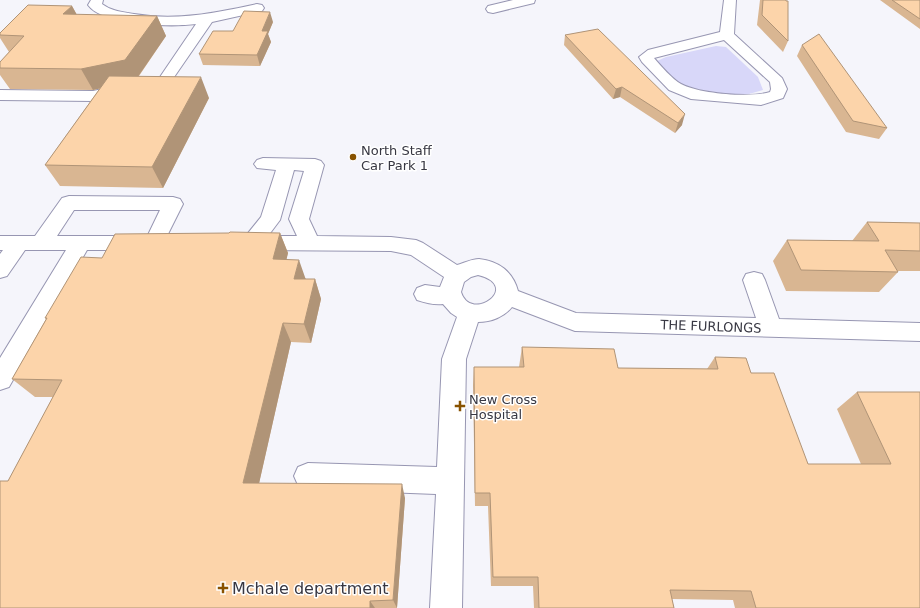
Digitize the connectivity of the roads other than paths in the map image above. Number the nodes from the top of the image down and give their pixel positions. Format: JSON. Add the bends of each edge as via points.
{"nodes":[{"id":1,"x":97,"y":0,"type":"edge"},
{"id":2,"x":529,"y":0,"type":"edge"},
{"id":3,"x":730,"y":0,"type":"edge"},
{"id":4,"x":257,"y":8,"type":"dead end"},
{"id":5,"x":493,"y":9,"type":"dead end"},
{"id":6,"x":208,"y":17,"type":"junction"},
{"id":7,"x":727,"y":35,"type":"junction"},
{"id":8,"x":0,"y":95,"type":"edge"},
{"id":9,"x":263,"y":164,"type":"dead end"},
{"id":10,"x":287,"y":165,"type":"junction"},
{"id":11,"x":9,"y":243,"type":"edge"},
{"id":12,"x":41,"y":243,"type":"junction"},
{"id":13,"x":81,"y":243,"type":"junction"},
{"id":14,"x":154,"y":243,"type":"junction"},
{"id":15,"x":177,"y":243,"type":"edge"},
{"id":16,"x":229,"y":243,"type":"edge"},
{"id":17,"x":250,"y":243,"type":"junction"},
{"id":18,"x":310,"y":243,"type":"junction"},
{"id":19,"x":0,"y":270,"type":"edge"},
{"id":20,"x":754,"y":280,"type":"dead end"},
{"id":21,"x":453,"y":284,"type":"junction"},
{"id":22,"x":425,"y":294,"type":"dead end"},
{"id":23,"x":507,"y":296,"type":"junction"},
{"id":24,"x":470,"y":312,"type":"junction"},
{"id":25,"x":771,"y":328,"type":"junction"},
{"id":26,"x":920,"y":332,"type":"edge"},
{"id":27,"x":0,"y":379,"type":"edge"},
{"id":28,"x":308,"y":476,"type":"dead end"},
{"id":29,"x":450,"y":480,"type":"junction"},
{"id":30,"x":446,"y":608,"type":"edge"}],
"edges":[{"from":1,"to":6,"type":"street","via":[[95,5],[108,13],[140,19],[188,21]]},
{"from":2,"to":5,"type":"street"},
{"from":3,"to":7,"type":"street"},
{"from":4,"to":6,"type":"street"},
{"from":6,"to":8,"type":"street","via":[[165,80],[93,96]]},
{"from":7,"to":7,"type":"street","via":[[777,81],[777,95],[761,100],[697,96],[674,87],[646,56]]},
{"from":9,"to":10,"type":"street"},
{"from":10,"to":17,"type":"street","via":[[270,220]]},
{"from":10,"to":18,"type":"street","via":[[315,165],[299,219]]},
{"from":11,"to":12,"type":"street"},
{"from":11,"to":19,"type":"street"},
{"from":12,"to":13,"type":"street"},
{"from":12,"to":14,"type":"street","via":[[69,203],[173,204]]},
{"from":13,"to":14,"type":"street"},
{"from":13,"to":27,"type":"street"},
{"from":14,"to":15,"type":"street"},
{"from":16,"to":17,"type":"street"},
{"from":17,"to":18,"type":"street"},
{"from":18,"to":21,"type":"street","via":[[386,244],[416,248]]},
{"from":20,"to":25,"type":"street"},
{"from":21,"to":22,"type":"street","via":[[436,296]]},
{"from":21,"to":23,"type":"street","via":[[470,268],[488,268],[503,278],[507,285]]},
{"from":21,"to":24,"type":"street","via":[[455,303]]},
{"from":23,"to":24,"type":"street","via":[[499,307],[490,311]]},
{"from":23,"to":25,"type":"street","name":"THE FURLONGS","via":[[575,322]]},
{"from":24,"to":29,"type":"street","via":[[454,359]]},
{"from":25,"to":26,"type":"street","name":"THE FURLONGS"},
{"from":28,"to":29,"type":"street"},
{"from":29,"to":30,"type":"street"}]}
